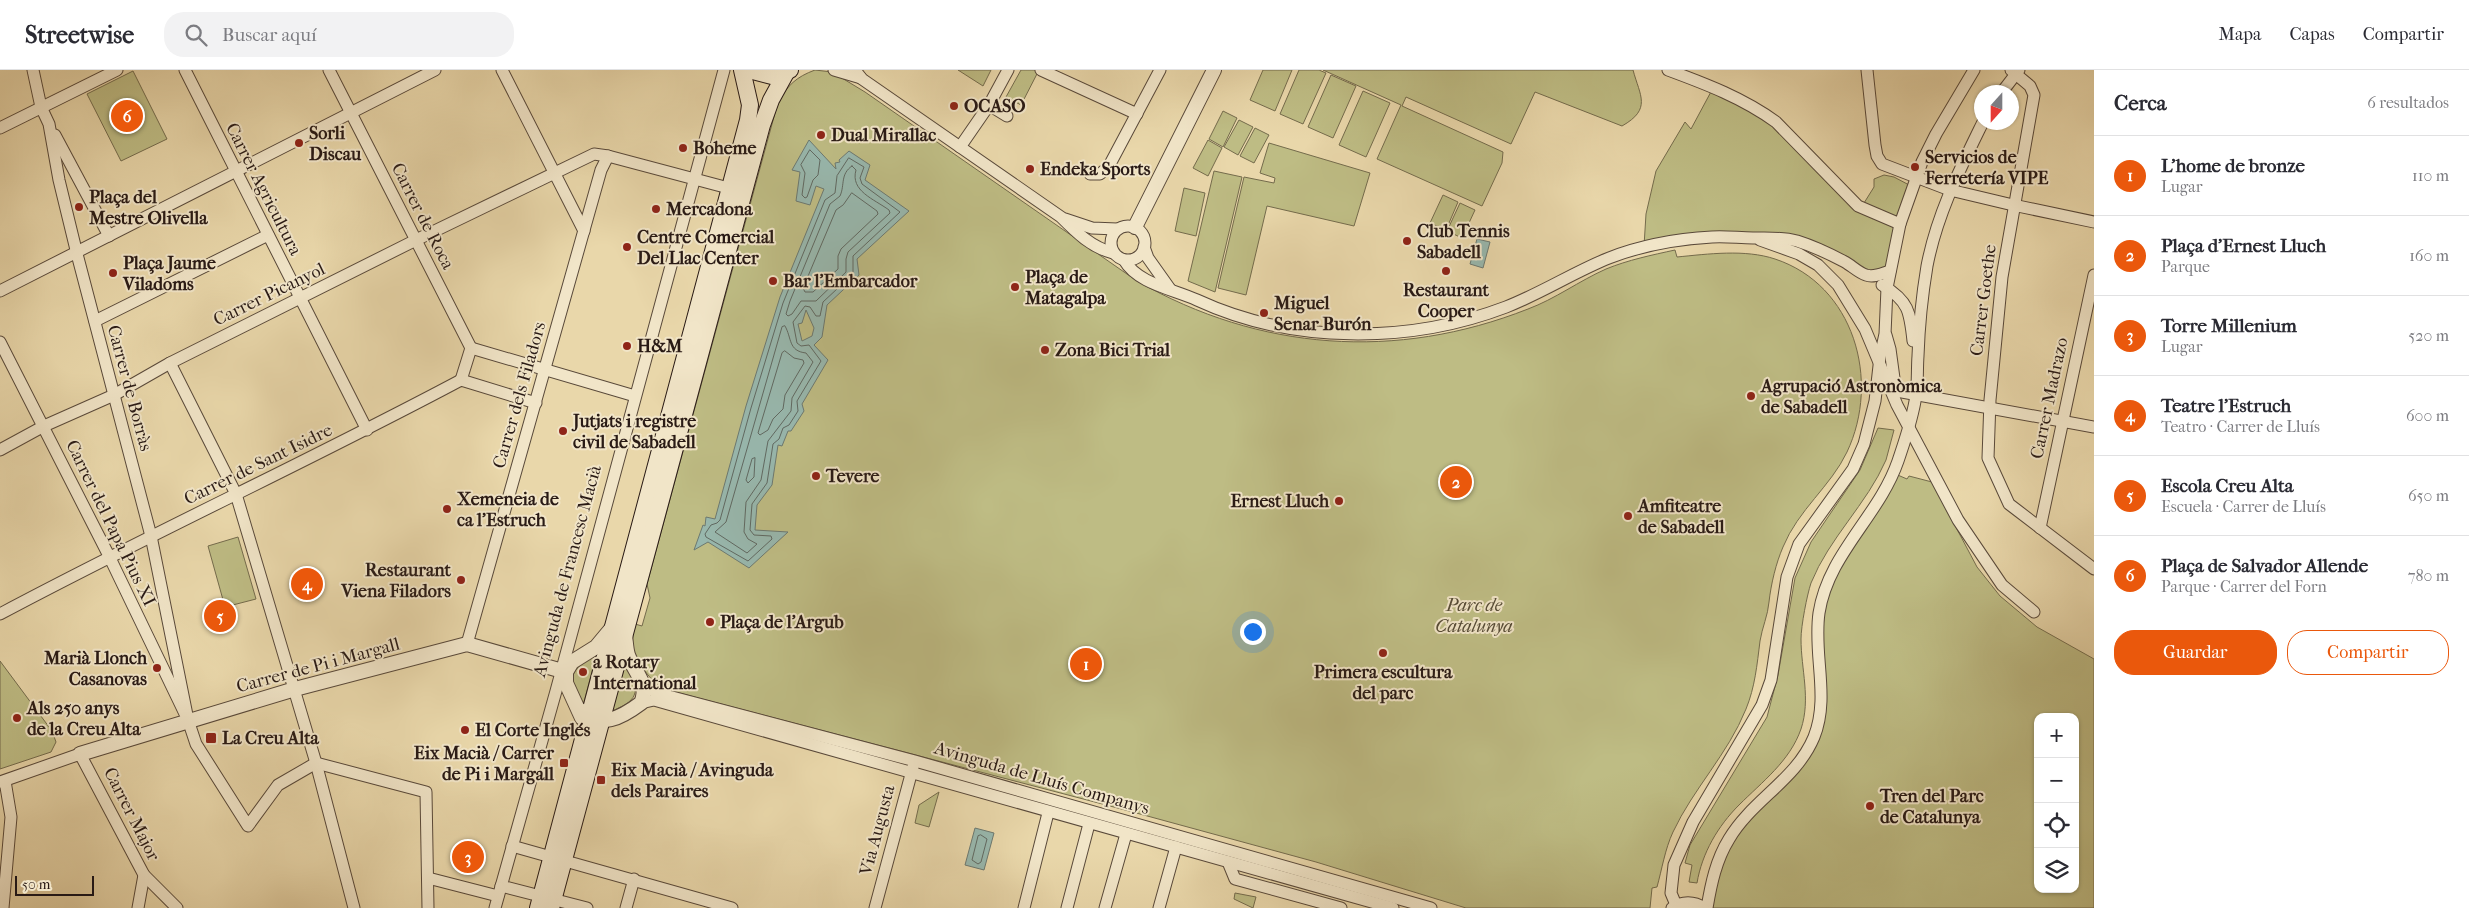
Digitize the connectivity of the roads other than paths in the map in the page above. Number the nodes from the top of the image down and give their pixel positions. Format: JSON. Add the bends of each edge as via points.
{"nodes":[{"id":1,"x":33,"y":70,"type":"edge"},
{"id":2,"x":117,"y":70,"type":"edge"},
{"id":3,"x":184,"y":70,"type":"edge"},
{"id":4,"x":329,"y":70,"type":"edge"},
{"id":5,"x":435,"y":70,"type":"edge"},
{"id":6,"x":502,"y":70,"type":"edge"},
{"id":7,"x":724,"y":70,"type":"edge"},
{"id":8,"x":742,"y":70,"type":"edge"},
{"id":9,"x":749,"y":70,"type":"edge"},
{"id":10,"x":834,"y":70,"type":"edge"},
{"id":11,"x":1008,"y":70,"type":"edge"},
{"id":12,"x":1041,"y":70,"type":"edge"},
{"id":13,"x":1160,"y":70,"type":"edge"},
{"id":14,"x":1214,"y":70,"type":"edge"},
{"id":15,"x":1668,"y":70,"type":"edge"},
{"id":16,"x":1702,"y":70,"type":"edge"},
{"id":17,"x":1867,"y":70,"type":"edge"},
{"id":18,"x":1974,"y":70,"type":"edge"},
{"id":19,"x":789,"y":71,"type":"edge"},
{"id":20,"x":2015,"y":71,"type":"edge"},
{"id":21,"x":858,"y":74,"type":"edge"},
{"id":22,"x":1698,"y":81,"type":"junction"},
{"id":23,"x":2006,"y":85,"type":"edge"},
{"id":24,"x":989,"y":104,"type":"junction"},
{"id":25,"x":42,"y":107,"type":"junction"},
{"id":26,"x":351,"y":113,"type":"junction"},
{"id":27,"x":1137,"y":114,"type":"junction"},
{"id":28,"x":1007,"y":116,"type":"dead end"},
{"id":29,"x":49,"y":124,"type":"junction"},
{"id":30,"x":0,"y":128,"type":"edge"},
{"id":31,"x":1979,"y":130,"type":"edge"},
{"id":32,"x":960,"y":147,"type":"junction"},
{"id":33,"x":608,"y":156,"type":"junction"},
{"id":34,"x":236,"y":172,"type":"junction"},
{"id":35,"x":554,"y":172,"type":"junction"},
{"id":36,"x":1090,"y":174,"type":"dead end"},
{"id":37,"x":1917,"y":176,"type":"junction"},
{"id":38,"x":694,"y":179,"type":"junction"},
{"id":39,"x":736,"y":190,"type":"junction"},
{"id":40,"x":1950,"y":190,"type":"junction"},
{"id":41,"x":2013,"y":206,"type":"junction"},
{"id":42,"x":1061,"y":217,"type":"junction"},
{"id":43,"x":2094,"y":222,"type":"edge"},
{"id":44,"x":1900,"y":224,"type":"junction"},
{"id":45,"x":1135,"y":227,"type":"junction"},
{"id":46,"x":1118,"y":229,"type":"junction"},
{"id":47,"x":584,"y":231,"type":"junction"},
{"id":48,"x":268,"y":235,"type":"junction"},
{"id":49,"x":108,"y":236,"type":"junction"},
{"id":50,"x":1753,"y":238,"type":"junction"},
{"id":51,"x":416,"y":240,"type":"junction"},
{"id":52,"x":1144,"y":248,"type":"junction"},
{"id":53,"x":1113,"y":252,"type":"junction"},
{"id":54,"x":77,"y":254,"type":"junction"},
{"id":55,"x":1124,"y":260,"type":"junction"},
{"id":56,"x":1890,"y":271,"type":"junction"},
{"id":57,"x":1866,"y":275,"type":"junction"},
{"id":58,"x":2094,"y":275,"type":"edge"},
{"id":59,"x":1887,"y":288,"type":"junction"},
{"id":60,"x":1170,"y":289,"type":"junction"},
{"id":61,"x":0,"y":291,"type":"edge"},
{"id":62,"x":301,"y":298,"type":"junction"},
{"id":63,"x":95,"y":321,"type":"junction"},
{"id":64,"x":1885,"y":334,"type":"junction"},
{"id":65,"x":0,"y":342,"type":"edge"},
{"id":66,"x":471,"y":348,"type":"junction"},
{"id":67,"x":170,"y":362,"type":"junction"},
{"id":68,"x":1918,"y":362,"type":"junction"},
{"id":69,"x":1880,"y":367,"type":"junction"},
{"id":70,"x":545,"y":369,"type":"junction"},
{"id":71,"x":461,"y":380,"type":"junction"},
{"id":72,"x":1887,"y":383,"type":"junction"},
{"id":73,"x":1896,"y":391,"type":"junction"},
{"id":74,"x":1916,"y":394,"type":"junction"},
{"id":75,"x":114,"y":395,"type":"junction"},
{"id":76,"x":635,"y":396,"type":"junction"},
{"id":77,"x":536,"y":403,"type":"junction"},
{"id":78,"x":1897,"y":405,"type":"junction"},
{"id":79,"x":1989,"y":406,"type":"junction"},
{"id":80,"x":2062,"y":420,"type":"junction"},
{"id":81,"x":44,"y":426,"type":"junction"},
{"id":82,"x":2094,"y":427,"type":"edge"},
{"id":83,"x":1909,"y":428,"type":"junction"},
{"id":84,"x":367,"y":430,"type":"junction"},
{"id":85,"x":0,"y":450,"type":"edge"},
{"id":86,"x":236,"y":494,"type":"junction"},
{"id":87,"x":2036,"y":526,"type":"junction"},
{"id":88,"x":150,"y":536,"type":"junction"},
{"id":89,"x":109,"y":556,"type":"junction"},
{"id":90,"x":2094,"y":568,"type":"edge"},
{"id":91,"x":2034,"y":612,"type":"dead end"},
{"id":92,"x":0,"y":614,"type":"edge"},
{"id":93,"x":619,"y":629,"type":"junction"},
{"id":94,"x":467,"y":644,"type":"junction"},
{"id":95,"x":613,"y":650,"type":"junction"},
{"id":96,"x":176,"y":661,"type":"junction"},
{"id":97,"x":161,"y":664,"type":"junction"},
{"id":98,"x":563,"y":672,"type":"junction"},
{"id":99,"x":644,"y":684,"type":"junction"},
{"id":100,"x":295,"y":689,"type":"junction"},
{"id":101,"x":641,"y":703,"type":"junction"},
{"id":102,"x":595,"y":717,"type":"junction"},
{"id":103,"x":188,"y":720,"type":"junction"},
{"id":104,"x":590,"y":740,"type":"junction"},
{"id":105,"x":80,"y":754,"type":"junction"},
{"id":106,"x":915,"y":761,"type":"junction"},
{"id":107,"x":316,"y":763,"type":"junction"},
{"id":108,"x":911,"y":773,"type":"junction"},
{"id":109,"x":2,"y":782,"type":"edge"},
{"id":110,"x":1048,"y":813,"type":"junction"},
{"id":111,"x":1089,"y":824,"type":"junction"},
{"id":112,"x":1126,"y":834,"type":"junction"},
{"id":113,"x":1200,"y":841,"type":"junction"},
{"id":114,"x":512,"y":846,"type":"junction"},
{"id":115,"x":1176,"y":847,"type":"junction"},
{"id":116,"x":558,"y":859,"type":"junction"},
{"id":117,"x":1228,"y":862,"type":"junction"},
{"id":118,"x":144,"y":875,"type":"junction"},
{"id":119,"x":428,"y":878,"type":"junction"},
{"id":120,"x":634,"y":879,"type":"junction"},
{"id":121,"x":499,"y":891,"type":"junction"},
{"id":122,"x":546,"y":903,"type":"edge"},
{"id":123,"x":1398,"y":905,"type":"edge"},
{"id":124,"x":1372,"y":906,"type":"edge"},
{"id":125,"x":1674,"y":907,"type":"edge"},
{"id":126,"x":3,"y":908,"type":"edge"},
{"id":127,"x":138,"y":908,"type":"edge"},
{"id":128,"x":178,"y":908,"type":"edge"},
{"id":129,"x":354,"y":908,"type":"edge"},
{"id":130,"x":428,"y":908,"type":"edge"},
{"id":131,"x":495,"y":908,"type":"edge"},
{"id":132,"x":587,"y":908,"type":"edge"},
{"id":133,"x":626,"y":908,"type":"edge"},
{"id":134,"x":732,"y":908,"type":"edge"},
{"id":135,"x":874,"y":908,"type":"edge"},
{"id":136,"x":1024,"y":908,"type":"edge"},
{"id":137,"x":1067,"y":908,"type":"edge"},
{"id":138,"x":1105,"y":908,"type":"edge"},
{"id":139,"x":1159,"y":908,"type":"edge"},
{"id":140,"x":1342,"y":908,"type":"edge"},
{"id":141,"x":1431,"y":908,"type":"edge"},
{"id":142,"x":1705,"y":908,"type":"edge"}],
"edges":[{"from":1,"to":25,"type":"street","name":"Carrer de Borràs"},
{"from":2,"to":25,"type":"street"},
{"from":3,"to":34,"type":"street","name":"Carrer Agricultura"},
{"from":4,"to":26,"type":"street","name":"Carrer de Roca"},
{"from":5,"to":26,"type":"street"},
{"from":6,"to":35,"type":"street"},
{"from":7,"to":38,"type":"street","name":"Avinguda de Francesc Macià"},
{"from":8,"to":39,"type":"main road","name":"Avinguda de Francesc Macià","via":[[750,105]]},
{"from":9,"to":19,"type":"main road","via":[[772,76]]},
{"from":10,"to":21,"type":"street"},
{"from":11,"to":24,"type":"street"},
{"from":12,"to":27,"type":"street"},
{"from":13,"to":27,"type":"street"},
{"from":14,"to":45,"type":"street"},
{"from":15,"to":22,"type":"street"},
{"from":16,"to":22,"type":"street"},
{"from":17,"to":37,"type":"street","via":[[1877,156],[1882,164]]},
{"from":18,"to":37,"type":"street","via":[[1936,134]]},
{"from":19,"to":39,"type":"main road","name":"Avinguda de Francesc Macià","via":[[767,109]]},
{"from":20,"to":23,"type":"street"},
{"from":20,"to":41,"type":"street","name":"Carrer Goethe","via":[[2034,95]]},
{"from":21,"to":32,"type":"street"},
{"from":22,"to":44,"type":"street","via":[[1761,110],[1858,206]]},
{"from":24,"to":28,"type":"street"},
{"from":24,"to":32,"type":"street"},
{"from":25,"to":29,"type":"street","name":"Carrer de Borràs"},
{"from":25,"to":30,"type":"street"},
{"from":26,"to":34,"type":"street"},
{"from":26,"to":51,"type":"street","name":"Carrer de Roca"},
{"from":27,"to":36,"type":"street","via":[[1109,166],[1100,174]]},
{"from":29,"to":49,"type":"street","name":"Carrer de Borràs"},
{"from":29,"to":54,"type":"street","name":"Carrer de Borràs"},
{"from":31,"to":40,"type":"street"},
{"from":32,"to":42,"type":"street"},
{"from":33,"to":35,"type":"street","name":"Carrer Picanyol","via":[[594,154]]},
{"from":33,"to":38,"type":"street"},
{"from":33,"to":47,"type":"street","name":"Carrer dels Filadors"},
{"from":34,"to":48,"type":"street","name":"Carrer Agricultura"},
{"from":34,"to":49,"type":"street"},
{"from":35,"to":47,"type":"street"},
{"from":35,"to":51,"type":"street","name":"Carrer Picanyol"},
{"from":37,"to":40,"type":"street"},
{"from":37,"to":44,"type":"street"},
{"from":38,"to":39,"type":"street"},
{"from":38,"to":76,"type":"street","name":"Avinguda de Francesc Macià"},
{"from":39,"to":93,"type":"main road","name":"Avinguda de Francesc Macià"},
{"from":40,"to":41,"type":"street"},
{"from":40,"to":68,"type":"street","via":[[1933,238],[1927,267]]},
{"from":41,"to":43,"type":"street"},
{"from":41,"to":79,"type":"street","name":"Carrer Goethe"},
{"from":42,"to":46,"type":"street","via":[[1092,228]]},
{"from":42,"to":53,"type":"street","via":[[1079,236],[1099,249]]},
{"from":44,"to":56,"type":"street"},
{"from":45,"to":46,"type":"street"},
{"from":45,"to":52,"type":"street","via":[[1142,234]]},
{"from":46,"to":53,"type":"street","via":[[1111,238]]},
{"from":47,"to":70,"type":"street","name":"Carrer dels Filadors"},
{"from":48,"to":62,"type":"street","name":"Carrer Agricultura"},
{"from":48,"to":63,"type":"street"},
{"from":49,"to":54,"type":"street"},
{"from":50,"to":57,"type":"street","via":[[1776,236],[1798,242],[1845,262]]},
{"from":50,"to":60,"type":"street","via":[[1718,236],[1657,243],[1607,258],[1538,293],[1485,314],[1444,325],[1392,333],[1349,334],[1275,325],[1212,307]]},
{"from":50,"to":69,"type":"street","via":[[1799,254],[1818,265],[1838,285],[1865,329]]},
{"from":51,"to":62,"type":"street","name":"Carrer Picanyol"},
{"from":51,"to":66,"type":"street","name":"Carrer de Roca"},
{"from":52,"to":55,"type":"street","via":[[1138,256]]},
{"from":52,"to":60,"type":"street"},
{"from":53,"to":55,"type":"street"},
{"from":54,"to":61,"type":"street"},
{"from":54,"to":63,"type":"street","name":"Carrer de Borràs"},
{"from":55,"to":60,"type":"street","via":[[1129,269],[1140,276]]},
{"from":56,"to":57,"type":"street"},
{"from":56,"to":59,"type":"street"},
{"from":57,"to":59,"type":"street"},
{"from":58,"to":80,"type":"street","name":"Carrer Madrazo"},
{"from":59,"to":64,"type":"street"},
{"from":59,"to":68,"type":"street","via":[[1909,309]]},
{"from":62,"to":67,"type":"street","name":"Carrer Picanyol"},
{"from":62,"to":84,"type":"street","name":"Carrer Agricultura"},
{"from":63,"to":75,"type":"street","name":"Carrer de Borràs"},
{"from":64,"to":69,"type":"street"},
{"from":64,"to":73,"type":"street"},
{"from":65,"to":81,"type":"street","name":"Carrer del Papa Pius XI"},
{"from":66,"to":70,"type":"street"},
{"from":66,"to":71,"type":"street"},
{"from":67,"to":75,"type":"street","name":"Carrer Picanyol"},
{"from":67,"to":86,"type":"street"},
{"from":68,"to":74,"type":"street"},
{"from":69,"to":72,"type":"street"},
{"from":69,"to":125,"type":"street","via":[[1864,444],[1853,469],[1799,544],[1787,577],[1770,680],[1762,705],[1693,822],[1674,865],[1671,893]]},
{"from":70,"to":76,"type":"street"},
{"from":70,"to":77,"type":"street","name":"Carrer dels Filadors"},
{"from":71,"to":77,"type":"street"},
{"from":71,"to":84,"type":"street","name":"Carrer de Sant Isidre"},
{"from":72,"to":73,"type":"street"},
{"from":72,"to":78,"type":"street"},
{"from":73,"to":74,"type":"street"},
{"from":73,"to":78,"type":"street"},
{"from":74,"to":79,"type":"street"},
{"from":74,"to":83,"type":"street"},
{"from":75,"to":81,"type":"street","name":"Carrer Picanyol"},
{"from":75,"to":88,"type":"street","name":"Carrer de Borràs"},
{"from":76,"to":98,"type":"street","name":"Avinguda de Francesc Macià"},
{"from":77,"to":94,"type":"street","name":"Carrer dels Filadors"},
{"from":78,"to":83,"type":"street"},
{"from":79,"to":80,"type":"street"},
{"from":79,"to":87,"type":"street","name":"Carrer Goethe","via":[[1988,458],[2009,504]]},
{"from":80,"to":82,"type":"street"},
{"from":80,"to":87,"type":"street","name":"Carrer Madrazo"},
{"from":81,"to":85,"type":"street","name":"Carrer Picanyol"},
{"from":81,"to":89,"type":"street","name":"Carrer del Papa Pius XI"},
{"from":83,"to":91,"type":"street","via":[[1958,520],[1997,578],[2009,593]]},
{"from":83,"to":142,"type":"street","via":[[1886,490],[1835,565],[1819,612],[1817,654],[1822,705],[1814,737],[1794,771],[1729,838],[1714,870]]},
{"from":84,"to":86,"type":"street","name":"Carrer de Sant Isidre"},
{"from":86,"to":88,"type":"street","name":"Carrer de Sant Isidre"},
{"from":86,"to":100,"type":"street"},
{"from":87,"to":90,"type":"street","name":"Carrer Goethe"},
{"from":88,"to":89,"type":"street","name":"Carrer de Sant Isidre"},
{"from":88,"to":96,"type":"street","name":"Carrer de Borràs"},
{"from":89,"to":92,"type":"street","name":"Carrer de Sant Isidre"},
{"from":89,"to":97,"type":"street","name":"Carrer del Papa Pius XI"},
{"from":93,"to":95,"type":"main road","name":"Avinguda de Francesc Macià"},
{"from":93,"to":95,"type":"street","name":"Avinguda de Francesc Macià"},
{"from":94,"to":98,"type":"street"},
{"from":94,"to":100,"type":"street","name":"Carrer de Pi i Margall"},
{"from":95,"to":98,"type":"street","name":"Avinguda de Francesc Macià","via":[[572,662]]},
{"from":95,"to":99,"type":"street"},
{"from":95,"to":102,"type":"main road","name":"Avinguda de Francesc Macià"},
{"from":96,"to":97,"type":"street","via":[[165,666]]},
{"from":96,"to":103,"type":"street","name":"Carrer de Borràs"},
{"from":97,"to":103,"type":"street","name":"Carrer del Papa Pius XI"},
{"from":98,"to":102,"type":"street","name":"Avinguda de Francesc Macià","via":[[566,683]]},
{"from":98,"to":114,"type":"street","name":"Avinguda de Francesc Macià"},
{"from":99,"to":101,"type":"street"},
{"from":99,"to":106,"type":"street","name":"Avinguda de Lluís Companys","via":[[657,693]]},
{"from":100,"to":103,"type":"street","name":"Carrer de Pi i Margall"},
{"from":100,"to":107,"type":"street"},
{"from":101,"to":102,"type":"street"},
{"from":101,"to":108,"type":"street","name":"Avinguda de Lluís Companys","via":[[654,700]]},
{"from":102,"to":104,"type":"main road","name":"Avinguda de Francesc Macià"},
{"from":102,"to":104,"type":"street","name":"Avinguda de Francesc Macià","via":[[583,727]]},
{"from":103,"to":105,"type":"street","name":"Carrer de Pi i Margall"},
{"from":103,"to":107,"type":"street","via":[[196,744],[248,826],[278,785]]},
{"from":104,"to":116,"type":"main road","name":"Avinguda de Francesc Macià"},
{"from":105,"to":109,"type":"street"},
{"from":105,"to":118,"type":"street","name":"Carrer Major"},
{"from":106,"to":108,"type":"street","name":"Via Augusta"},
{"from":106,"to":113,"type":"street","name":"Avinguda de Lluís Companys"},
{"from":107,"to":119,"type":"street","via":[[426,792]]},
{"from":107,"to":129,"type":"street"},
{"from":108,"to":110,"type":"street","name":"Avinguda de Lluís Companys"},
{"from":108,"to":135,"type":"street","name":"Via Augusta"},
{"from":109,"to":126,"type":"street","via":[[11,817]]},
{"from":110,"to":111,"type":"street","name":"Avinguda de Lluís Companys"},
{"from":110,"to":136,"type":"street"},
{"from":111,"to":112,"type":"street","name":"Avinguda de Lluís Companys"},
{"from":111,"to":137,"type":"street"},
{"from":112,"to":115,"type":"street","name":"Avinguda de Lluís Companys"},
{"from":112,"to":138,"type":"street"},
{"from":113,"to":115,"type":"street"},
{"from":113,"to":123,"type":"street","name":"Avinguda de Lluís Companys"},
{"from":114,"to":116,"type":"street"},
{"from":114,"to":121,"type":"street","name":"Avinguda de Francesc Macià"},
{"from":115,"to":117,"type":"street","name":"Avinguda de Lluís Companys"},
{"from":115,"to":139,"type":"street"},
{"from":116,"to":120,"type":"street"},
{"from":116,"to":122,"type":"main road","name":"Avinguda de Francesc Macià"},
{"from":117,"to":124,"type":"street","name":"Avinguda de Lluís Companys"},
{"from":117,"to":140,"type":"street","via":[[1236,879]]},
{"from":118,"to":127,"type":"street"},
{"from":118,"to":128,"type":"street","name":"Carrer Major"},
{"from":119,"to":121,"type":"street"},
{"from":119,"to":130,"type":"street"},
{"from":120,"to":133,"type":"street"},
{"from":120,"to":134,"type":"street"},
{"from":121,"to":122,"type":"street"},
{"from":121,"to":131,"type":"street","name":"Avinguda de Francesc Macià"},
{"from":122,"to":132,"type":"street"},
{"from":123,"to":124,"type":"street","name":"Avinguda de Lluís Companys"},
{"from":123,"to":141,"type":"street","name":"Avinguda de Lluís Companys"},
{"from":125,"to":142,"type":"street","via":[[1692,902]]}]}
